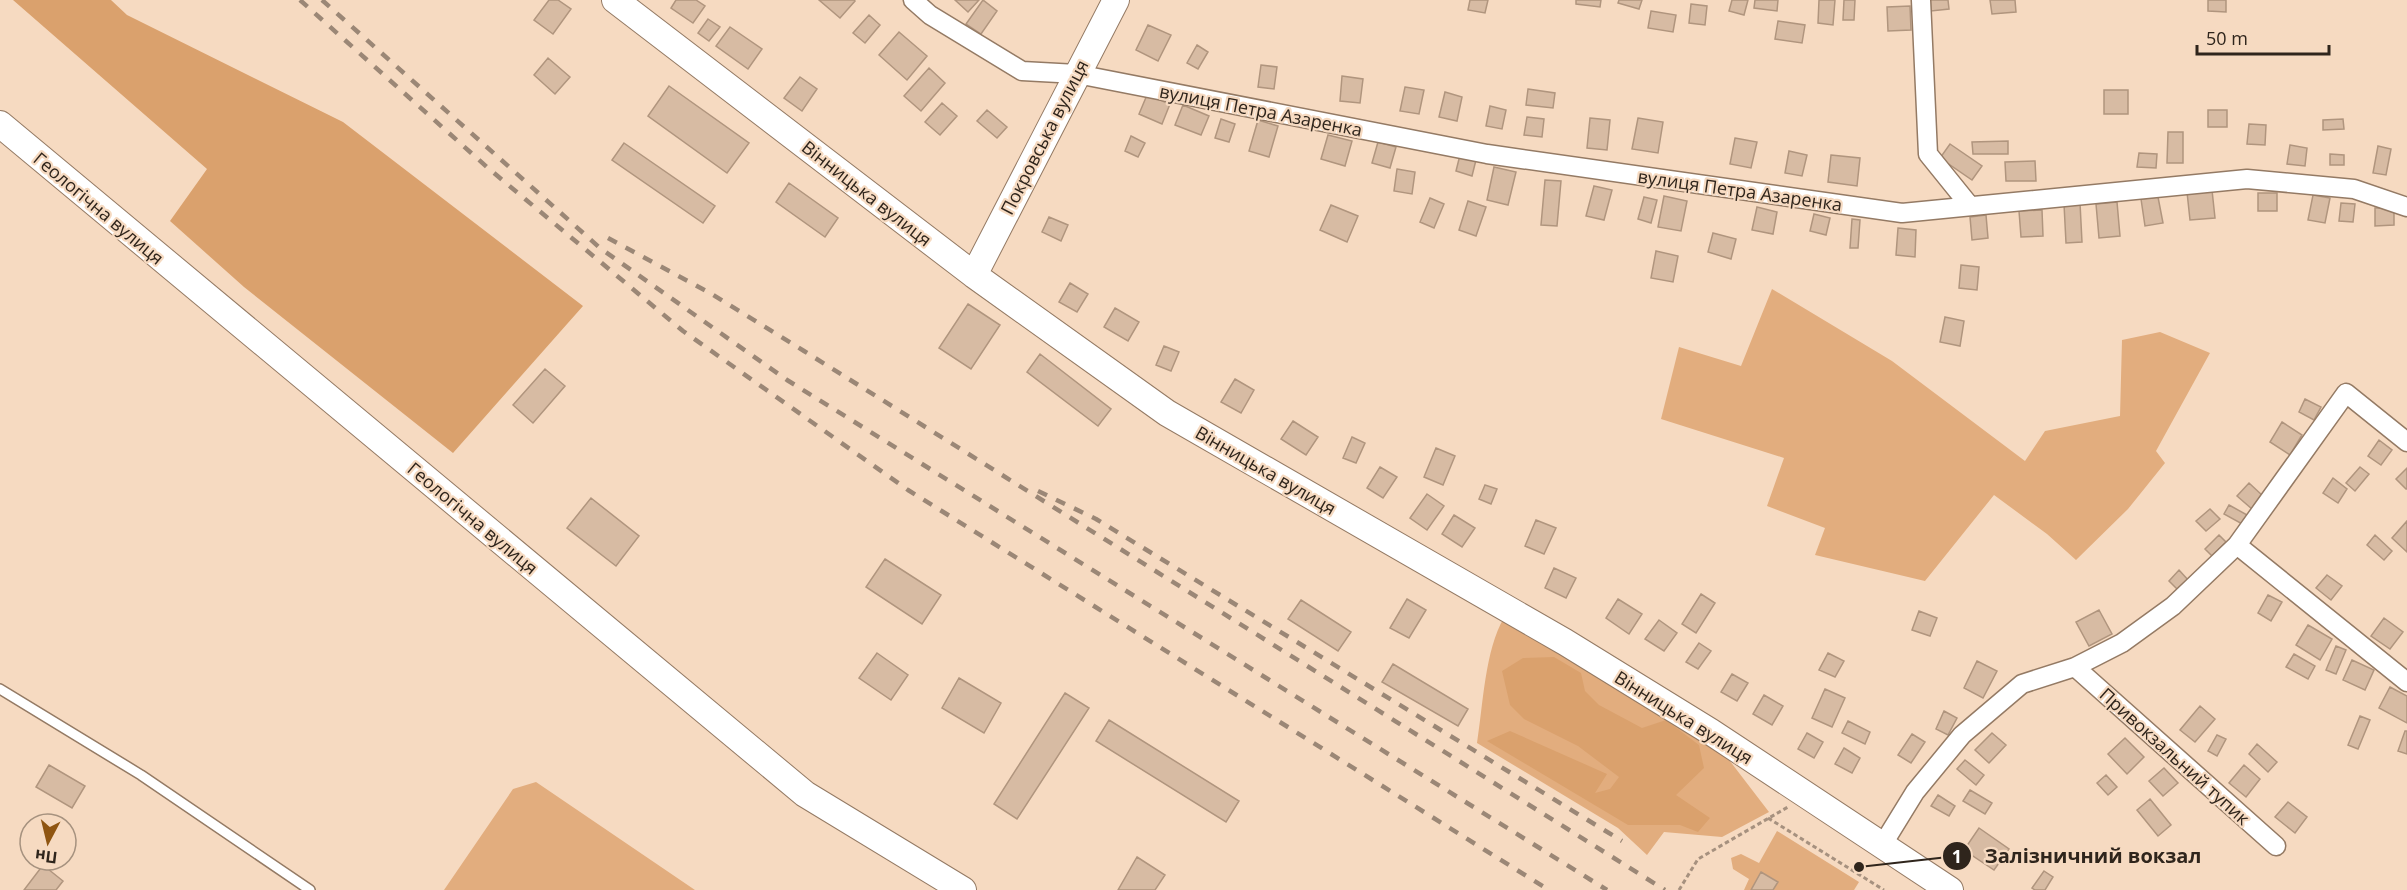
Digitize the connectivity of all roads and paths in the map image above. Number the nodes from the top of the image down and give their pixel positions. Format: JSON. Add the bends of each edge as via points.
{"nodes":[{"id":1,"x":615,"y":0,"type":"edge"},
{"id":2,"x":913,"y":0,"type":"edge"},
{"id":3,"x":1116,"y":0,"type":"edge"},
{"id":4,"x":1921,"y":0,"type":"edge"},
{"id":5,"x":1077,"y":74,"type":"junction"},
{"id":6,"x":0,"y":124,"type":"edge"},
{"id":7,"x":1970,"y":206,"type":"junction"},
{"id":8,"x":2407,"y":207,"type":"edge"},
{"id":9,"x":974,"y":275,"type":"junction"},
{"id":10,"x":2407,"y":442,"type":"edge"},
{"id":11,"x":2237,"y":545,"type":"junction"},
{"id":12,"x":2075,"y":667,"type":"junction"},
{"id":13,"x":2407,"y":682,"type":"edge"},
{"id":14,"x":0,"y":689,"type":"edge"},
{"id":15,"x":1808,"y":796,"type":"junction"},
{"id":16,"x":1768,"y":818,"type":"junction"},
{"id":17,"x":1883,"y":844,"type":"junction"},
{"id":18,"x":2276,"y":846,"type":"dead end"},
{"id":19,"x":1680,"y":888,"type":"edge"},
{"id":20,"x":310,"y":890,"type":"edge"},
{"id":21,"x":963,"y":890,"type":"edge"},
{"id":22,"x":1685,"y":890,"type":"edge"},
{"id":23,"x":1884,"y":890,"type":"edge"},
{"id":24,"x":1950,"y":890,"type":"edge"}],
"edges":[{"from":1,"to":9,"type":"street","name":"Вінницька вулиця"},
{"from":2,"to":5,"type":"street","name":"вулиця Петра Азаренка","via":[[930,15],[1022,71]]},
{"from":3,"to":5,"type":"street","name":"Покровська вулиця"},
{"from":4,"to":7,"type":"street","via":[[1928,154]]},
{"from":5,"to":7,"type":"street","name":"вулиця Петра Азаренка","via":[[1511,157],[1902,213]]},
{"from":5,"to":9,"type":"street","name":"Покровська вулиця"},
{"from":6,"to":21,"type":"street","name":"Геологічна вулиця","via":[[805,794]]},
{"from":7,"to":8,"type":"street","name":"вулиця Петра Азаренка","via":[[2247,179],[2354,189]]},
{"from":9,"to":15,"type":"street","name":"Вінницька вулиця","via":[[1167,413],[1565,642]]},
{"from":10,"to":11,"type":"street","via":[[2346,393]]},
{"from":11,"to":12,"type":"street","via":[[2173,606],[2122,643]]},
{"from":11,"to":13,"type":"street"},
{"from":12,"to":17,"type":"street","via":[[2022,684],[1962,735],[1915,792]]},
{"from":12,"to":18,"type":"street","name":"Привокзальний тупик"},
{"from":14,"to":20,"type":"lane","via":[[141,775]]},
{"from":15,"to":16,"type":"path"},
{"from":15,"to":17,"type":"street","name":"Вінницька вулиця"},
{"from":16,"to":19,"type":"path","via":[[1698,859]]},
{"from":16,"to":23,"type":"path"},
{"from":17,"to":24,"type":"street","name":"Вінницька вулиця"},
{"from":19,"to":22,"type":"path"}]}
